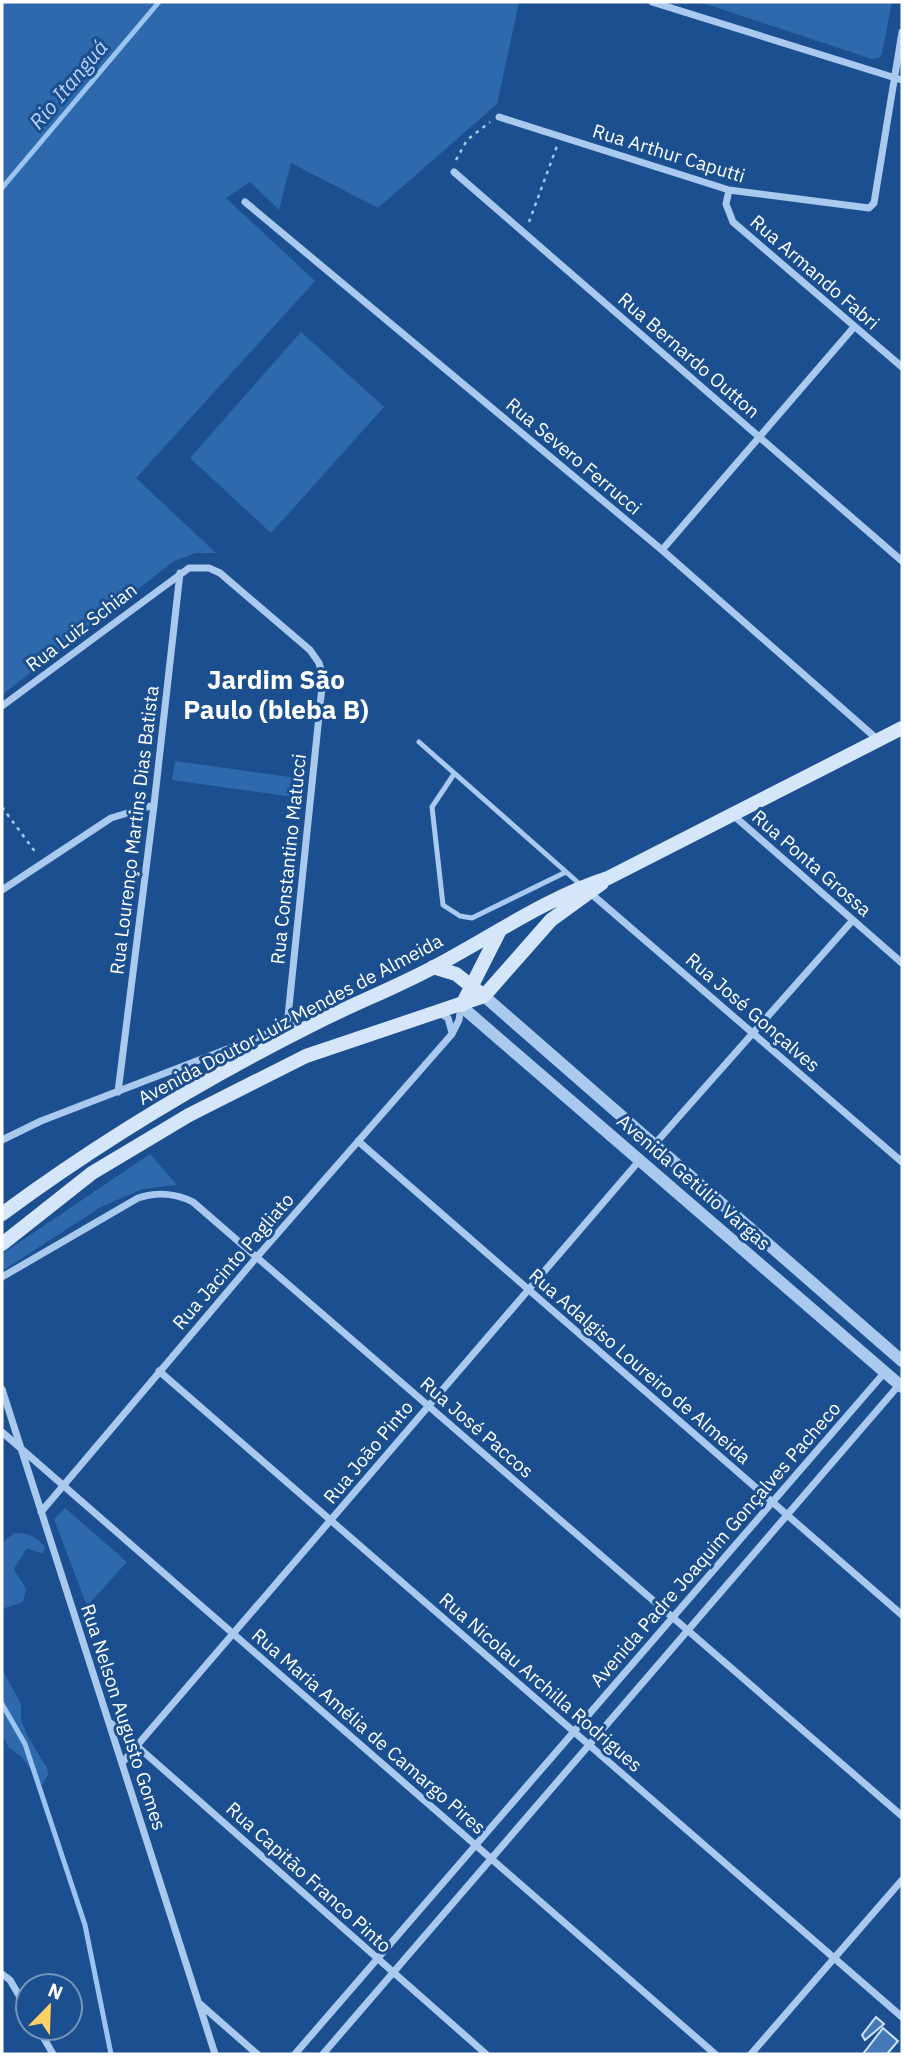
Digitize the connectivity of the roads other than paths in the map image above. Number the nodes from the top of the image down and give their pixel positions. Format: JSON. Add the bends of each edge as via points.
{"nodes":[{"id":1,"x":652,"y":2,"type":"edge"},
{"id":2,"x":902,"y":32,"type":"edge"},
{"id":3,"x":898,"y":78,"type":"edge"},
{"id":4,"x":499,"y":117,"type":"road end"},
{"id":5,"x":454,"y":172,"type":"road end"},
{"id":6,"x":729,"y":190,"type":"junction"},
{"id":7,"x":245,"y":202,"type":"dead end"},
{"id":8,"x":854,"y":327,"type":"junction"},
{"id":9,"x":902,"y":367,"type":"edge"},
{"id":10,"x":760,"y":437,"type":"junction"},
{"id":11,"x":662,"y":550,"type":"junction"},
{"id":12,"x":902,"y":561,"type":"edge"},
{"id":13,"x":180,"y":573,"type":"junction"},
{"id":14,"x":2,"y":706,"type":"edge"},
{"id":15,"x":902,"y":728,"type":"edge"},
{"id":16,"x":877,"y":739,"type":"junction"},
{"id":17,"x":419,"y":742,"type":"dead end"},
{"id":18,"x":454,"y":774,"type":"junction"},
{"id":19,"x":154,"y":805,"type":"junction"},
{"id":20,"x":733,"y":815,"type":"junction"},
{"id":21,"x":566,"y":872,"type":"junction"},
{"id":22,"x":2,"y":890,"type":"edge"},
{"id":23,"x":587,"y":890,"type":"junction"},
{"id":24,"x":853,"y":920,"type":"junction"},
{"id":25,"x":500,"y":930,"type":"junction"},
{"id":26,"x":902,"y":962,"type":"edge"},
{"id":27,"x":433,"y":967,"type":"junction"},
{"id":28,"x":479,"y":992,"type":"junction"},
{"id":29,"x":461,"y":1006,"type":"junction"},
{"id":30,"x":438,"y":1013,"type":"junction"},
{"id":31,"x":313,"y":1024,"type":"junction"},
{"id":32,"x":287,"y":1026,"type":"junction"},
{"id":33,"x":753,"y":1033,"type":"junction"},
{"id":34,"x":452,"y":1034,"type":"junction"},
{"id":35,"x":257,"y":1046,"type":"junction"},
{"id":36,"x":118,"y":1091,"type":"junction"},
{"id":37,"x":2,"y":1140,"type":"edge"},
{"id":38,"x":358,"y":1141,"type":"junction"},
{"id":39,"x":653,"y":1146,"type":"junction"},
{"id":40,"x":639,"y":1161,"type":"junction"},
{"id":41,"x":902,"y":1162,"type":"edge"},
{"id":42,"x":2,"y":1214,"type":"edge"},
{"id":43,"x":2,"y":1244,"type":"edge"},
{"id":44,"x":256,"y":1258,"type":"junction"},
{"id":45,"x":2,"y":1276,"type":"edge"},
{"id":46,"x":529,"y":1289,"type":"junction"},
{"id":47,"x":901,"y":1357,"type":"edge"},
{"id":48,"x":159,"y":1371,"type":"junction"},
{"id":49,"x":885,"y":1372,"type":"junction"},
{"id":50,"x":901,"y":1385,"type":"edge"},
{"id":51,"x":2,"y":1389,"type":"edge"},
{"id":52,"x":428,"y":1405,"type":"junction"},
{"id":53,"x":2,"y":1432,"type":"edge"},
{"id":54,"x":19,"y":1447,"type":"junction"},
{"id":55,"x":63,"y":1486,"type":"junction"},
{"id":56,"x":772,"y":1503,"type":"junction"},
{"id":57,"x":41,"y":1512,"type":"junction"},
{"id":58,"x":786,"y":1516,"type":"junction"},
{"id":59,"x":331,"y":1520,"type":"junction"},
{"id":60,"x":902,"y":1615,"type":"edge"},
{"id":61,"x":671,"y":1618,"type":"junction"},
{"id":62,"x":687,"y":1631,"type":"junction"},
{"id":63,"x":233,"y":1634,"type":"junction"},
{"id":64,"x":111,"y":1724,"type":"junction"},
{"id":65,"x":573,"y":1731,"type":"junction"},
{"id":66,"x":137,"y":1744,"type":"junction"},
{"id":67,"x":589,"y":1744,"type":"junction"},
{"id":68,"x":122,"y":1763,"type":"junction"},
{"id":69,"x":902,"y":1816,"type":"edge"},
{"id":70,"x":475,"y":1845,"type":"junction"},
{"id":71,"x":491,"y":1859,"type":"junction"},
{"id":72,"x":902,"y":1880,"type":"edge"},
{"id":73,"x":835,"y":1958,"type":"junction"},
{"id":74,"x":377,"y":1959,"type":"junction"},
{"id":75,"x":393,"y":1973,"type":"junction"},
{"id":76,"x":2,"y":1974,"type":"edge"},
{"id":77,"x":14,"y":1987,"type":"edge"},
{"id":78,"x":198,"y":2003,"type":"junction"},
{"id":79,"x":902,"y":2017,"type":"edge"},
{"id":80,"x":215,"y":2054,"type":"edge"},
{"id":81,"x":257,"y":2054,"type":"edge"},
{"id":82,"x":295,"y":2054,"type":"edge"},
{"id":83,"x":323,"y":2054,"type":"edge"},
{"id":84,"x":486,"y":2054,"type":"edge"},
{"id":85,"x":715,"y":2054,"type":"edge"},
{"id":86,"x":751,"y":2054,"type":"edge"}],
"edges":[{"from":1,"to":3,"type":"street"},
{"from":2,"to":3,"type":"street"},
{"from":3,"to":6,"type":"street","name":"Rua Arthur Caputti","via":[[874,203],[860,208]]},
{"from":4,"to":6,"type":"street","name":"Rua Arthur Caputti"},
{"from":5,"to":10,"type":"street","name":"Rua Bernardo Outton"},
{"from":6,"to":8,"type":"street","name":"Rua Armando Fabri","via":[[726,204],[733,222]]},
{"from":7,"to":11,"type":"street","name":"Rua Severo Ferrucci"},
{"from":8,"to":9,"type":"street","name":"Rua Armando Fabri"},
{"from":8,"to":10,"type":"street"},
{"from":10,"to":11,"type":"street"},
{"from":10,"to":12,"type":"street","name":"Rua Bernardo Outton"},
{"from":11,"to":16,"type":"street","name":"Rua Severo Ferrucci"},
{"from":13,"to":14,"type":"street","name":"Rua Luiz Schian"},
{"from":13,"to":19,"type":"street","name":"Rua Lourenço Martins Dias Batista"},
{"from":13,"to":32,"type":"street","name":"Rua Constantino Matucci","via":[[199,566],[220,573],[310,650],[323,677]]},
{"from":15,"to":16,"type":"main road","name":"Avenida Doutor Luiz Mendes de Almeida"},
{"from":16,"to":20,"type":"main road","name":"Avenida Doutor Luiz Mendes de Almeida"},
{"from":17,"to":18,"type":"lane"},
{"from":18,"to":21,"type":"lane"},
{"from":18,"to":21,"type":"lane","via":[[432,807],[443,905],[472,918]]},
{"from":19,"to":22,"type":"street","via":[[111,818]]},
{"from":19,"to":36,"type":"street","name":"Rua Lourenço Martins Dias Batista"},
{"from":20,"to":23,"type":"main road","name":"Avenida Doutor Luiz Mendes de Almeida"},
{"from":20,"to":24,"type":"street","name":"Rua Ponta Grossa"},
{"from":21,"to":23,"type":"lane"},
{"from":23,"to":25,"type":"main road","name":"Avenida Doutor Luiz Mendes de Almeida"},
{"from":23,"to":28,"type":"main road","name":"Avenida Doutor Luiz Mendes de Almeida"},
{"from":23,"to":33,"type":"street","name":"Rua José Gonçalves"},
{"from":24,"to":26,"type":"street","name":"Rua Ponta Grossa"},
{"from":24,"to":33,"type":"street"},
{"from":25,"to":27,"type":"main road","name":"Avenida Doutor Luiz Mendes de Almeida"},
{"from":25,"to":28,"type":"main road"},
{"from":27,"to":28,"type":"main road","via":[[456,974]]},
{"from":27,"to":31,"type":"main road","name":"Avenida Doutor Luiz Mendes de Almeida"},
{"from":28,"to":29,"type":"main road","name":"Avenida Doutor Luiz Mendes de Almeida"},
{"from":28,"to":39,"type":"street","name":"Avenida Getúlio Vargas"},
{"from":29,"to":30,"type":"main road","name":"Avenida Doutor Luiz Mendes de Almeida"},
{"from":29,"to":34,"type":"street","name":"Rua Jacinto Pagliato"},
{"from":29,"to":40,"type":"street","name":"Avenida Getúlio Vargas"},
{"from":30,"to":34,"type":"street","via":[[448,1018]]},
{"from":30,"to":43,"type":"main road","name":"Avenida Doutor Luiz Mendes de Almeida","via":[[306,1056],[188,1115],[92,1173]]},
{"from":31,"to":32,"type":"street"},
{"from":31,"to":35,"type":"main road","name":"Avenida Doutor Luiz Mendes de Almeida"},
{"from":32,"to":35,"type":"street"},
{"from":33,"to":39,"type":"street"},
{"from":33,"to":41,"type":"street","name":"Rua José Gonçalves"},
{"from":34,"to":38,"type":"street","name":"Rua Jacinto Pagliato"},
{"from":35,"to":36,"type":"street"},
{"from":35,"to":42,"type":"main road","name":"Avenida Doutor Luiz Mendes de Almeida","via":[[80,1156]]},
{"from":36,"to":37,"type":"street"},
{"from":38,"to":44,"type":"street","name":"Rua Jacinto Pagliato"},
{"from":38,"to":46,"type":"street","name":"Rua Adalgiso Loureiro de Almeida"},
{"from":39,"to":40,"type":"street"},
{"from":39,"to":47,"type":"street","name":"Avenida Getúlio Vargas"},
{"from":40,"to":46,"type":"street","name":"Rua João Pinto"},
{"from":40,"to":49,"type":"street","name":"Avenida Getúlio Vargas"},
{"from":44,"to":45,"type":"street","name":"Rua José Paccos","via":[[193,1202],[153,1194],[138,1198]]},
{"from":44,"to":48,"type":"street","name":"Rua Jacinto Pagliato"},
{"from":44,"to":52,"type":"street","name":"Rua José Paccos"},
{"from":46,"to":52,"type":"street","name":"Rua João Pinto"},
{"from":46,"to":56,"type":"street","name":"Rua Adalgiso Loureiro de Almeida"},
{"from":47,"to":49,"type":"street"},
{"from":48,"to":55,"type":"street","name":"Rua Jacinto Pagliato"},
{"from":48,"to":59,"type":"street","name":"Rua Nicolau Archilla Rodrigues"},
{"from":49,"to":50,"type":"street","name":"Avenida Getúlio Vargas"},
{"from":49,"to":56,"type":"street","name":"Avenida Padre Joaquim Gonçalves Pacheco"},
{"from":50,"to":58,"type":"street","name":"Avenida Padre Joaquim Gonçalves Pacheco"},
{"from":51,"to":54,"type":"street","name":"Rua Nelson Augusto Gomes"},
{"from":52,"to":59,"type":"street","name":"Rua João Pinto"},
{"from":52,"to":61,"type":"street","name":"Rua José Paccos"},
{"from":53,"to":54,"type":"street","name":"Rua Maria Amélia de Camargo Pires"},
{"from":54,"to":55,"type":"street","name":"Rua Maria Amélia de Camargo Pires"},
{"from":54,"to":57,"type":"street","name":"Rua Nelson Augusto Gomes"},
{"from":55,"to":57,"type":"street","name":"Rua Jacinto Pagliato"},
{"from":55,"to":63,"type":"street","name":"Rua Maria Amélia de Camargo Pires"},
{"from":56,"to":58,"type":"street","name":"Rua Adalgiso Loureiro de Almeida"},
{"from":56,"to":61,"type":"street","name":"Avenida Padre Joaquim Gonçalves Pacheco"},
{"from":57,"to":64,"type":"street","name":"Rua Nelson Augusto Gomes"},
{"from":58,"to":60,"type":"street","name":"Rua Adalgiso Loureiro de Almeida"},
{"from":58,"to":62,"type":"street","name":"Avenida Padre Joaquim Gonçalves Pacheco"},
{"from":59,"to":63,"type":"street","name":"Rua João Pinto"},
{"from":59,"to":65,"type":"street","name":"Rua Nicolau Archilla Rodrigues"},
{"from":61,"to":62,"type":"street","name":"Rua José Paccos"},
{"from":61,"to":65,"type":"street","name":"Avenida Padre Joaquim Gonçalves Pacheco"},
{"from":62,"to":67,"type":"street","name":"Avenida Padre Joaquim Gonçalves Pacheco"},
{"from":62,"to":69,"type":"street","name":"Rua José Paccos"},
{"from":63,"to":66,"type":"street","name":"Rua João Pinto"},
{"from":63,"to":70,"type":"street","name":"Rua Maria Amélia de Camargo Pires"},
{"from":64,"to":66,"type":"street","name":"Rua Capitão Franco Pinto"},
{"from":64,"to":68,"type":"street","name":"Rua Nelson Augusto Gomes"},
{"from":65,"to":67,"type":"street","name":"Rua Nicolau Archilla Rodrigues"},
{"from":65,"to":70,"type":"street","name":"Avenida Padre Joaquim Gonçalves Pacheco"},
{"from":66,"to":68,"type":"street","name":"Rua João Pinto"},
{"from":66,"to":74,"type":"street","name":"Rua Capitão Franco Pinto"},
{"from":67,"to":71,"type":"street","name":"Avenida Padre Joaquim Gonçalves Pacheco"},
{"from":67,"to":73,"type":"street","name":"Rua Nicolau Archilla Rodrigues"},
{"from":68,"to":78,"type":"street","name":"Rua Nelson Augusto Gomes"},
{"from":70,"to":71,"type":"street","name":"Rua Maria Amélia de Camargo Pires"},
{"from":70,"to":74,"type":"street","name":"Avenida Padre Joaquim Gonçalves Pacheco"},
{"from":71,"to":75,"type":"street","name":"Avenida Padre Joaquim Gonçalves Pacheco"},
{"from":71,"to":85,"type":"street","name":"Rua Maria Amélia de Camargo Pires"},
{"from":72,"to":73,"type":"street"},
{"from":73,"to":79,"type":"street","name":"Rua Nicolau Archilla Rodrigues"},
{"from":73,"to":86,"type":"street"},
{"from":74,"to":75,"type":"street","name":"Rua Capitão Franco Pinto"},
{"from":74,"to":82,"type":"street","name":"Avenida Padre Joaquim Gonçalves Pacheco"},
{"from":75,"to":83,"type":"street","name":"Avenida Padre Joaquim Gonçalves Pacheco"},
{"from":75,"to":84,"type":"street","name":"Rua Capitão Franco Pinto"},
{"from":76,"to":77,"type":"street"},
{"from":78,"to":80,"type":"street","name":"Rua Nelson Augusto Gomes"},
{"from":78,"to":81,"type":"street"}]}
